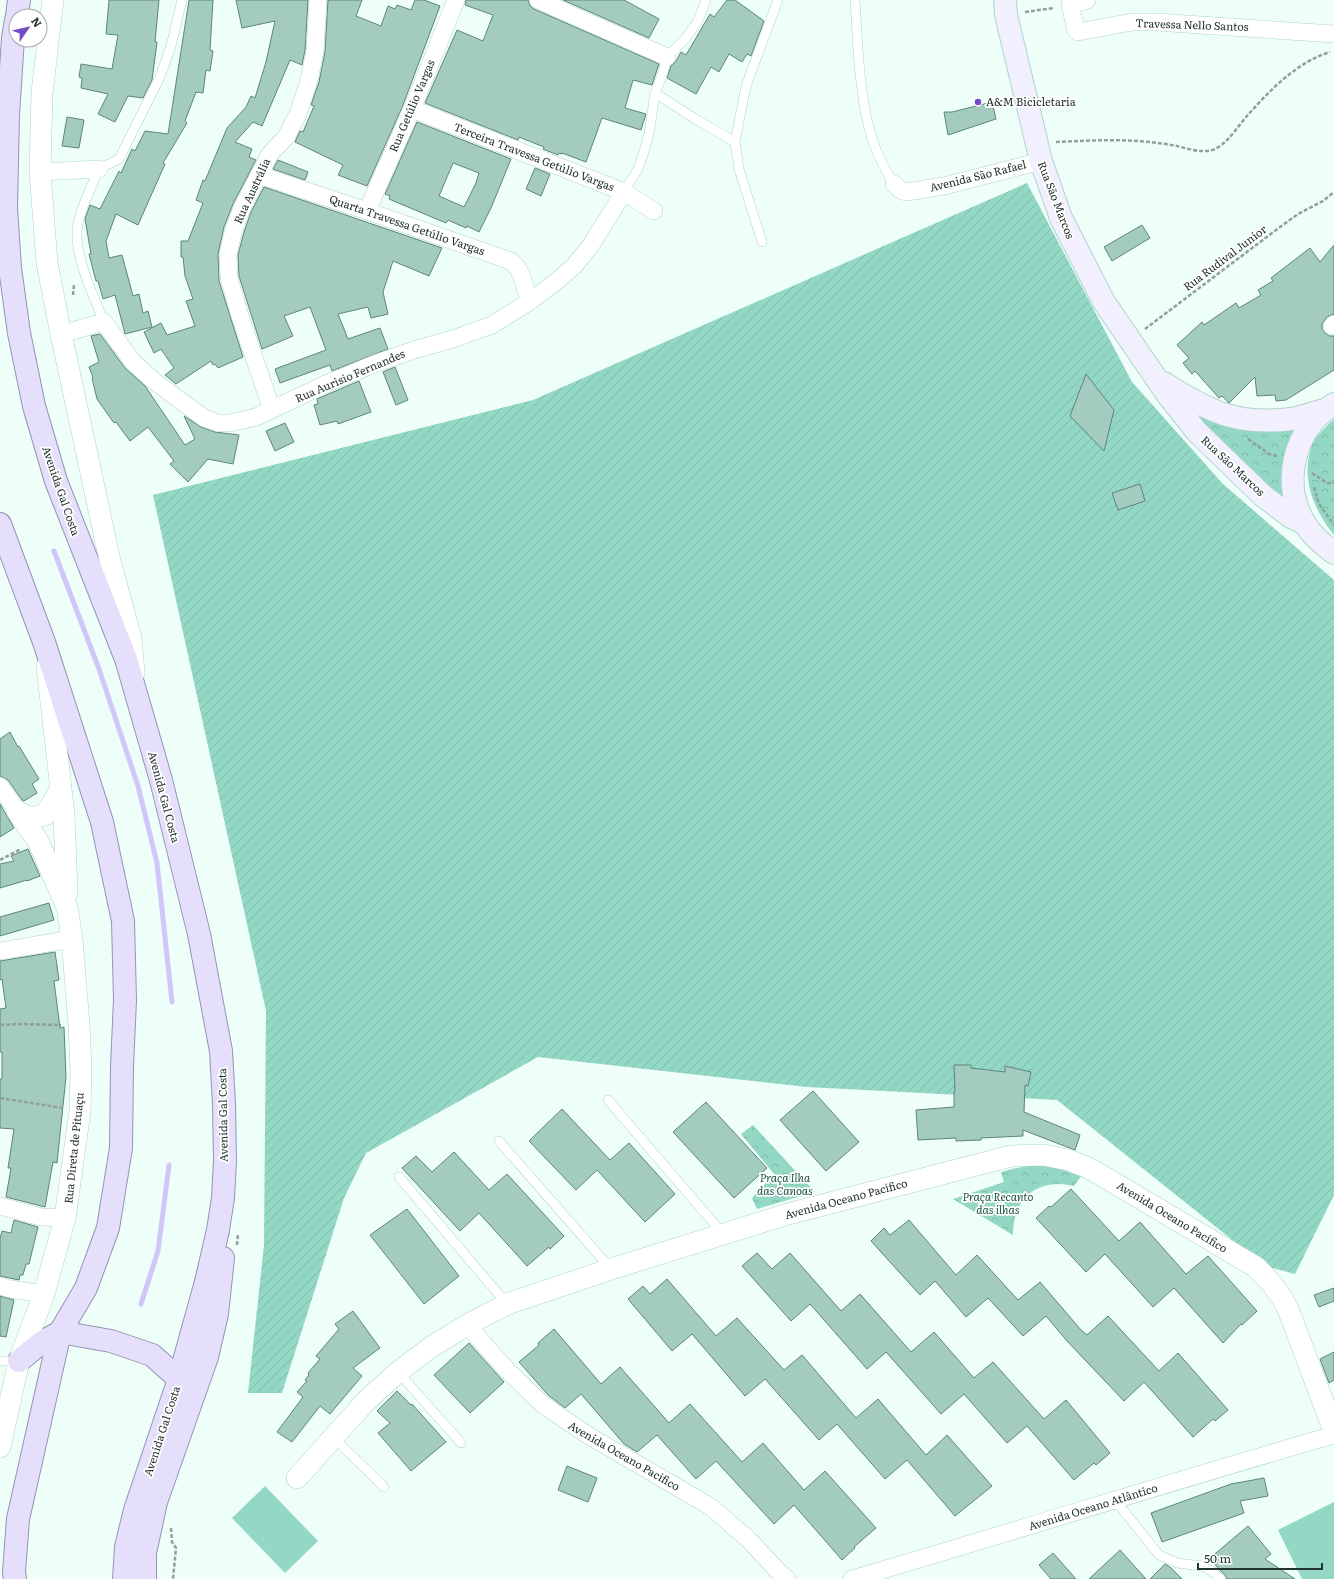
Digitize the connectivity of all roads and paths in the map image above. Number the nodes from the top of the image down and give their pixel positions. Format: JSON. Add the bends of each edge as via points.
{"nodes":[{"id":1,"x":53,"y":0,"type":"edge"},
{"id":2,"x":182,"y":0,"type":"edge"},
{"id":3,"x":318,"y":0,"type":"edge"},
{"id":4,"x":456,"y":0,"type":"edge"},
{"id":5,"x":538,"y":0,"type":"edge"},
{"id":6,"x":706,"y":0,"type":"edge"},
{"id":7,"x":778,"y":0,"type":"edge"},
{"id":8,"x":855,"y":0,"type":"edge"},
{"id":9,"x":1087,"y":0,"type":"edge"},
{"id":10,"x":1070,"y":5,"type":"junction"},
{"id":11,"x":1005,"y":7,"type":"edge"},
{"id":12,"x":1334,"y":34,"type":"edge"},
{"id":13,"x":12,"y":48,"type":"edge"},
{"id":14,"x":1334,"y":50,"type":"edge"},
{"id":15,"x":666,"y":57,"type":"junction"},
{"id":16,"x":655,"y":93,"type":"junction"},
{"id":17,"x":412,"y":109,"type":"junction"},
{"id":18,"x":735,"y":142,"type":"junction"},
{"id":19,"x":1038,"y":152,"type":"junction"},
{"id":20,"x":99,"y":169,"type":"junction"},
{"id":21,"x":40,"y":172,"type":"junction"},
{"id":22,"x":259,"y":175,"type":"junction"},
{"id":23,"x":894,"y":184,"type":"joint"},
{"id":24,"x":624,"y":192,"type":"junction"},
{"id":25,"x":1334,"y":192,"type":"edge"},
{"id":26,"x":367,"y":211,"type":"junction"},
{"id":27,"x":654,"y":211,"type":"dead end"},
{"id":28,"x":762,"y":242,"type":"dead end"},
{"id":29,"x":529,"y":302,"type":"junction"},
{"id":30,"x":104,"y":322,"type":"junction"},
{"id":31,"x":61,"y":334,"type":"junction"},
{"id":32,"x":1129,"y":341,"type":"junction"},
{"id":33,"x":1157,"y":380,"type":"junction"},
{"id":34,"x":1329,"y":407,"type":"edge"},
{"id":35,"x":272,"y":410,"type":"junction"},
{"id":36,"x":1313,"y":468,"type":"dead end"},
{"id":37,"x":1313,"y":474,"type":"junction"},
{"id":38,"x":1308,"y":476,"type":"dead end"},
{"id":39,"x":1313,"y":480,"type":"dead end"},
{"id":40,"x":1334,"y":483,"type":"edge"},
{"id":41,"x":1314,"y":485,"type":"dead end"},
{"id":42,"x":1304,"y":523,"type":"junction"},
{"id":43,"x":0,"y":524,"type":"edge"},
{"id":44,"x":1334,"y":525,"type":"edge"},
{"id":45,"x":1334,"y":553,"type":"edge"},
{"id":46,"x":44,"y":642,"type":"junction"},
{"id":47,"x":136,"y":695,"type":"junction"},
{"id":48,"x":0,"y":786,"type":"edge"},
{"id":49,"x":60,"y":790,"type":"junction"},
{"id":50,"x":17,"y":811,"type":"junction"},
{"id":51,"x":38,"y":841,"type":"junction"},
{"id":52,"x":0,"y":860,"type":"edge"},
{"id":53,"x":67,"y":907,"type":"junction"},
{"id":54,"x":72,"y":939,"type":"junction"},
{"id":55,"x":0,"y":951,"type":"edge"},
{"id":56,"x":0,"y":1025,"type":"edge"},
{"id":57,"x":79,"y":1025,"type":"junction"},
{"id":58,"x":0,"y":1098,"type":"edge"},
{"id":59,"x":608,"y":1100,"type":"dead end"},
{"id":60,"x":80,"y":1111,"type":"junction"},
{"id":61,"x":499,"y":1141,"type":"dead end"},
{"id":62,"x":399,"y":1177,"type":"dead end"},
{"id":63,"x":222,"y":1198,"type":"junction"},
{"id":64,"x":0,"y":1206,"type":"edge"},
{"id":65,"x":65,"y":1218,"type":"junction"},
{"id":66,"x":723,"y":1234,"type":"junction"},
{"id":67,"x":611,"y":1269,"type":"junction"},
{"id":68,"x":0,"y":1286,"type":"edge"},
{"id":69,"x":44,"y":1294,"type":"junction"},
{"id":70,"x":507,"y":1304,"type":"junction"},
{"id":71,"x":467,"y":1325,"type":"junction"},
{"id":72,"x":60,"y":1332,"type":"junction"},
{"id":73,"x":10,"y":1361,"type":"edge"},
{"id":74,"x":398,"y":1372,"type":"junction"},
{"id":75,"x":179,"y":1379,"type":"junction"},
{"id":76,"x":185,"y":1419,"type":"junction"},
{"id":77,"x":1334,"y":1432,"type":"edge"},
{"id":78,"x":1334,"y":1435,"type":"edge"},
{"id":79,"x":334,"y":1437,"type":"junction"},
{"id":80,"x":460,"y":1443,"type":"dead end"},
{"id":81,"x":0,"y":1446,"type":"edge"},
{"id":82,"x":297,"y":1478,"type":"dead end"},
{"id":83,"x":384,"y":1487,"type":"dead end"},
{"id":84,"x":1115,"y":1500,"type":"junction"},
{"id":85,"x":15,"y":1579,"type":"edge"},
{"id":86,"x":124,"y":1579,"type":"edge"},
{"id":87,"x":145,"y":1579,"type":"edge"},
{"id":88,"x":787,"y":1579,"type":"edge"},
{"id":89,"x":852,"y":1579,"type":"edge"},
{"id":90,"x":1221,"y":1579,"type":"edge"}],
"edges":[{"from":1,"to":21,"type":"street","via":[[42,93]]},
{"from":2,"to":20,"type":"lane","via":[[171,46],[160,77],[119,159]]},
{"from":3,"to":22,"type":"street","name":"Rua Austrália","via":[[309,80],[298,114],[286,137],[270,154]]},
{"from":4,"to":17,"type":"street","name":"Rua Getúlio Vargas"},
{"from":5,"to":15,"type":"street"},
{"from":6,"to":15,"type":"lane","via":[[697,23]]},
{"from":7,"to":18,"type":"lane","via":[[746,86]]},
{"from":8,"to":23,"type":"lane","via":[[857,43],[868,123],[877,154]]},
{"from":9,"to":10,"type":"street"},
{"from":10,"to":11,"type":"path"},
{"from":10,"to":12,"type":"street","name":"Travessa Nello Santos","via":[[1076,30],[1079,32],[1132,22],[1156,22]]},
{"from":11,"to":19,"type":"main road","name":"Rua São Marcos"},
{"from":13,"to":47,"type":"main road","name":"Avenida Gal Costa","via":[[6,208],[10,268],[19,333],[34,406],[56,481],[126,659]]},
{"from":14,"to":19,"type":"path","via":[[1315,58],[1281,81],[1223,144],[1210,150],[1099,140]]},
{"from":15,"to":16,"type":"lane"},
{"from":16,"to":18,"type":"lane"},
{"from":16,"to":24,"type":"lane","via":[[644,154]]},
{"from":17,"to":24,"type":"street","name":"Terceira Travessa Getúlio Vargas"},
{"from":17,"to":26,"type":"street","name":"Rua Getúlio Vargas"},
{"from":18,"to":28,"type":"lane","via":[[739,169]]},
{"from":19,"to":23,"type":"street","name":"Avenida São Rafael","via":[[937,188],[907,192]]},
{"from":19,"to":32,"type":"main road","name":"Rua São Marcos","via":[[1061,218],[1079,256]]},
{"from":20,"to":21,"type":"street"},
{"from":20,"to":30,"type":"lane","via":[[81,214],[77,234],[87,280]]},
{"from":21,"to":31,"type":"street","via":[[48,263]]},
{"from":22,"to":26,"type":"street","name":"Quarta Travessa Getúlio Vargas"},
{"from":22,"to":35,"type":"street","name":"Rua Austrália","via":[[234,229],[228,254],[229,278]]},
{"from":24,"to":27,"type":"street","name":"Terceira Travessa Getúlio Vargas"},
{"from":24,"to":29,"type":"street","name":"Rua Aurisio Fernandes","via":[[591,245],[574,266]]},
{"from":25,"to":32,"type":"path","name":"Rua Rudival Junior","via":[[1298,214]]},
{"from":26,"to":29,"type":"street","name":"Quarta Travessa Getúlio Vargas","via":[[511,262],[520,272]]},
{"from":29,"to":35,"type":"street","name":"Rua Aurisio Fernandes","via":[[492,325],[374,364]]},
{"from":30,"to":31,"type":"street"},
{"from":30,"to":35,"type":"street","name":"Rua Aurisio Fernandes","via":[[134,362],[154,381],[204,418],[218,423],[230,423]]},
{"from":31,"to":47,"type":"street","via":[[110,561],[131,638]]},
{"from":32,"to":33,"type":"main road","name":"Rua São Marcos"},
{"from":33,"to":34,"type":"main road","name":"Rua São Marcos","via":[[1218,413],[1242,419],[1267,421],[1292,418]]},
{"from":33,"to":42,"type":"main road","name":"Rua São Marcos","via":[[1177,409],[1203,438],[1268,499],[1291,517]]},
{"from":34,"to":42,"type":"main road","via":[[1305,432],[1294,459],[1292,481],[1295,503]]},
{"from":36,"to":37,"type":"path"},
{"from":37,"to":38,"type":"path","via":[[1308,470]]},
{"from":37,"to":39,"type":"path"},
{"from":37,"to":40,"type":"path","via":[[1327,483]]},
{"from":41,"to":44,"type":"path","via":[[1319,504]]},
{"from":42,"to":45,"type":"main road","via":[[1318,541]]},
{"from":43,"to":46,"type":"main road"},
{"from":46,"to":49,"type":"street"},
{"from":46,"to":72,"type":"main road","via":[[102,822],[123,921],[125,1000],[121,1148],[108,1228],[86,1288]]},
{"from":47,"to":63,"type":"main road","name":"Avenida Gal Costa","via":[[161,780],[199,934],[221,1051],[225,1161]]},
{"from":48,"to":50,"type":"street","name":"Rua Direta de Pituaçu"},
{"from":49,"to":50,"type":"street","via":[[46,814],[33,818]]},
{"from":49,"to":53,"type":"street","via":[[64,815]]},
{"from":50,"to":51,"type":"street","name":"Rua Direta de Pituaçu"},
{"from":51,"to":52,"type":"path"},
{"from":51,"to":53,"type":"street","name":"Rua Direta de Pituaçu"},
{"from":53,"to":54,"type":"street","name":"Rua Direta de Pituaçu"},
{"from":54,"to":55,"type":"street"},
{"from":54,"to":57,"type":"street","name":"Rua Direta de Pituaçu"},
{"from":56,"to":57,"type":"path"},
{"from":57,"to":60,"type":"street","name":"Rua Direta de Pituaçu"},
{"from":58,"to":60,"type":"path"},
{"from":59,"to":66,"type":"lane"},
{"from":60,"to":65,"type":"street","name":"Rua Direta de Pituaçu"},
{"from":61,"to":67,"type":"lane"},
{"from":62,"to":70,"type":"lane"},
{"from":63,"to":75,"type":"main road","name":"Avenida Gal Costa","via":[[218,1230],[206,1282]]},
{"from":63,"to":76,"type":"main road","via":[[227,1225],[217,1314],[207,1357]]},
{"from":64,"to":65,"type":"street","via":[[41,1217]]},
{"from":65,"to":69,"type":"street","name":"Rua Direta de Pituaçu"},
{"from":66,"to":67,"type":"street","name":"Avenida Oceano Pacífico"},
{"from":66,"to":77,"type":"street","name":"Avenida Oceano Pacífico","via":[[788,1214],[1011,1156],[1044,1155],[1068,1160],[1089,1168],[1256,1267],[1272,1282],[1288,1309]]},
{"from":67,"to":70,"type":"street","name":"Avenida Oceano Pacífico"},
{"from":68,"to":69,"type":"street"},
{"from":69,"to":73,"type":"street","name":"Rua Direta de Pituaçu"},
{"from":70,"to":71,"type":"street","name":"Avenida Oceano Pacífico"},
{"from":71,"to":74,"type":"street","name":"Avenida Oceano Pacífico","via":[[431,1347]]},
{"from":71,"to":88,"type":"street","name":"Avenida Oceano Pacifico","via":[[542,1404],[586,1434],[711,1507],[748,1539]]},
{"from":72,"to":73,"type":"main road"},
{"from":72,"to":75,"type":"main road","via":[[111,1341],[152,1356]]},
{"from":72,"to":85,"type":"main road","via":[[18,1519]]},
{"from":73,"to":81,"type":"street","name":"Rua Direta de Pituaçu"},
{"from":74,"to":79,"type":"street","name":"Avenida Oceano Pacífico","via":[[366,1401]]},
{"from":74,"to":80,"type":"lane"},
{"from":75,"to":76,"type":"main road","via":[[184,1393]]},
{"from":75,"to":86,"type":"main road","name":"Avenida Gal Costa","via":[[133,1517],[126,1547]]},
{"from":76,"to":87,"type":"main road","via":[[156,1502],[145,1553]]},
{"from":78,"to":84,"type":"street","name":"Avenida Oceano Atlântico"},
{"from":79,"to":82,"type":"street","name":"Avenida Oceano Pacífico"},
{"from":79,"to":83,"type":"lane"},
{"from":84,"to":89,"type":"street","name":"Avenida Oceano Atlântico"},
{"from":84,"to":90,"type":"lane","via":[[1159,1555],[1177,1563],[1202,1566]]}]}
